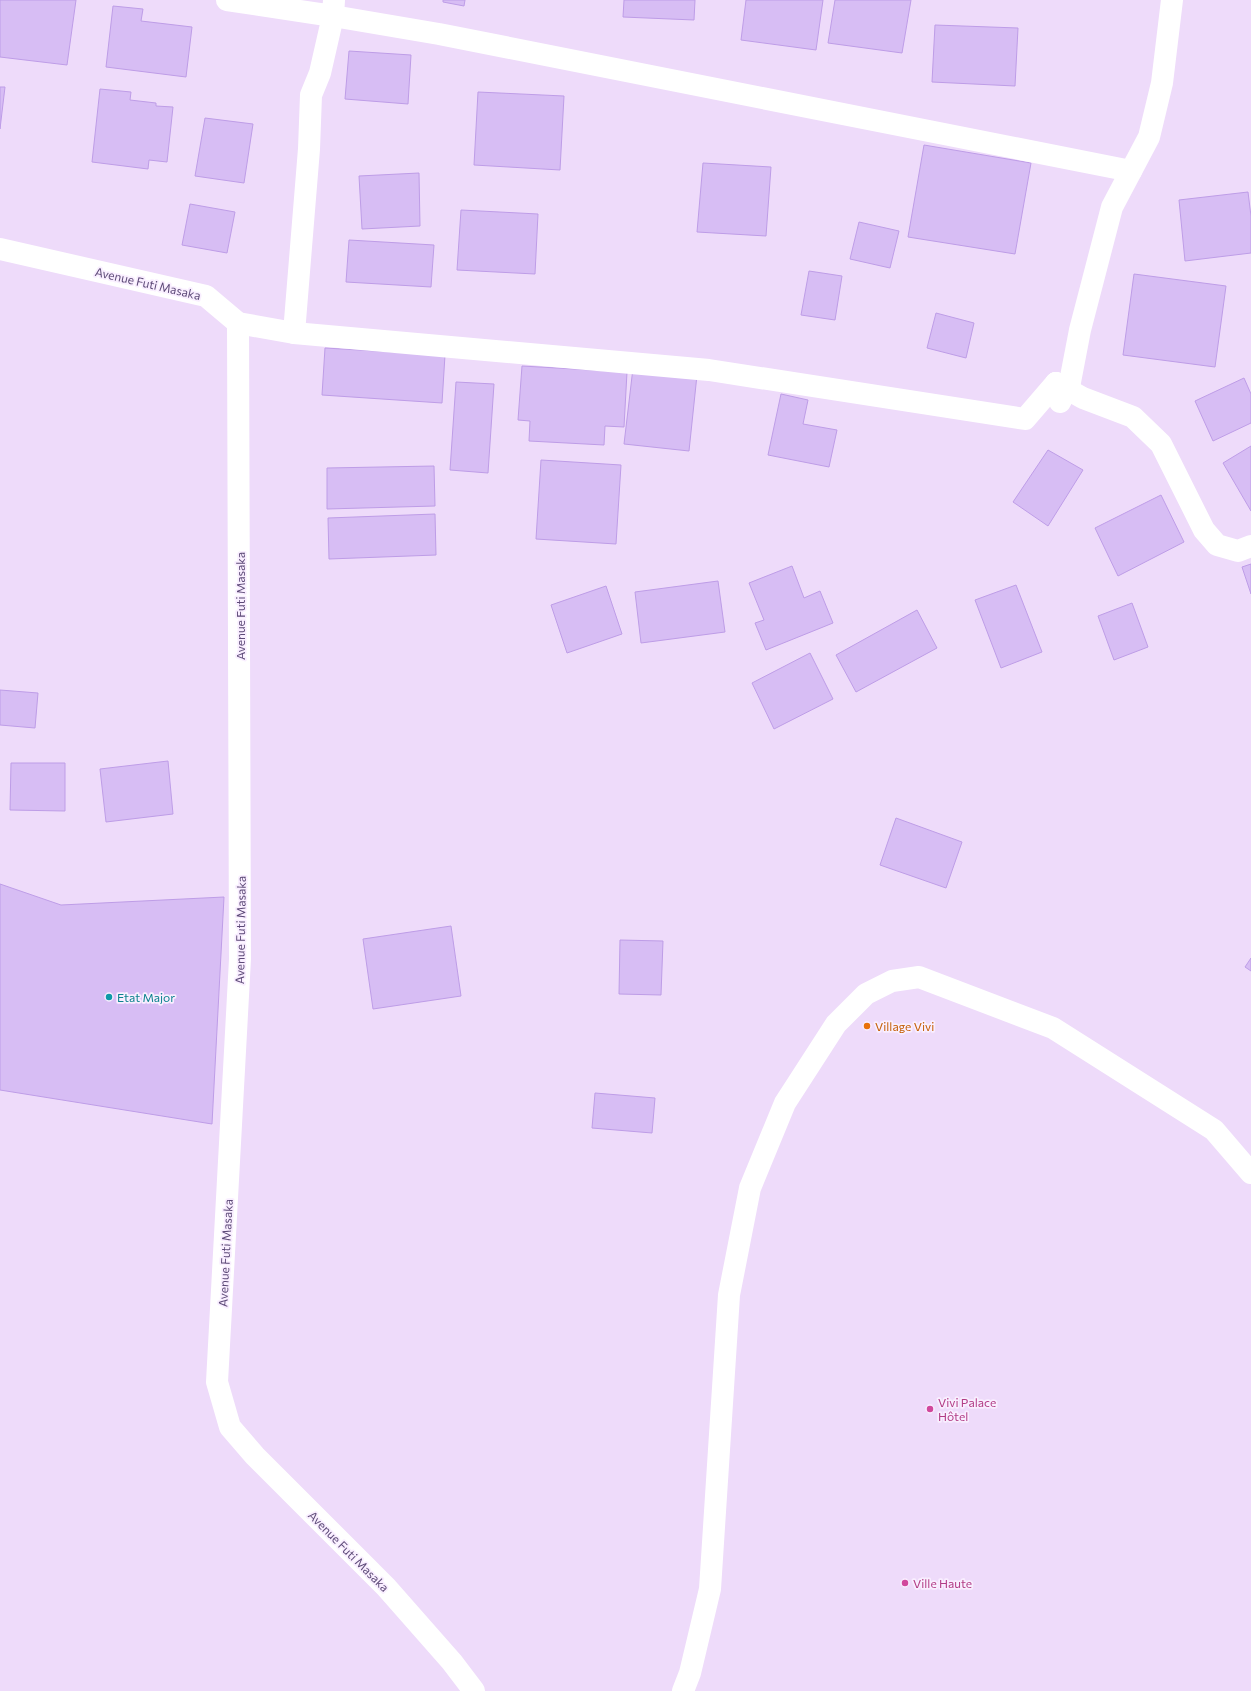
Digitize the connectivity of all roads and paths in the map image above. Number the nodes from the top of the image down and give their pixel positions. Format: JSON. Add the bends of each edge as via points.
{"nodes":[{"id":1,"x":227,"y":0,"type":"edge"},
{"id":2,"x":1172,"y":0,"type":"edge"},
{"id":3,"x":333,"y":8,"type":"edge"},
{"id":4,"x":1131,"y":171,"type":"junction"},
{"id":5,"x":0,"y":250,"type":"edge"},
{"id":6,"x":238,"y":323,"type":"junction"},
{"id":7,"x":294,"y":333,"type":"junction"},
{"id":8,"x":1061,"y":386,"type":"junction"},
{"id":9,"x":1251,"y":546,"type":"edge"},
{"id":10,"x":1251,"y":1173,"type":"edge"},
{"id":11,"x":474,"y":1691,"type":"edge"},
{"id":12,"x":683,"y":1691,"type":"edge"}],
"edges":[{"from":1,"to":3,"type":"street"},
{"from":2,"to":4,"type":"street","via":[[1162,83],[1149,137]]},
{"from":3,"to":4,"type":"street","via":[[455,37]]},
{"from":3,"to":7,"type":"street","via":[[320,73],[311,95]]},
{"from":4,"to":8,"type":"street","via":[[1112,207],[1080,330],[1070,382]]},
{"from":5,"to":6,"type":"street","name":"Avenue Futi Masaka","via":[[206,296]]},
{"from":6,"to":7,"type":"street"},
{"from":6,"to":11,"type":"street","name":"Avenue Futi Masaka","via":[[240,959],[217,1382],[230,1427],[255,1456],[386,1587]]},
{"from":7,"to":8,"type":"street","via":[[709,370],[1024,419]]},
{"from":8,"to":9,"type":"street","via":[[1083,398],[1133,417],[1161,444],[1204,530],[1217,545],[1238,551]]},
{"from":10,"to":12,"type":"street","via":[[1214,1130],[1053,1028],[919,977],[892,981],[866,994],[836,1024],[785,1103],[750,1188],[729,1295],[710,1589],[690,1674]]}]}
